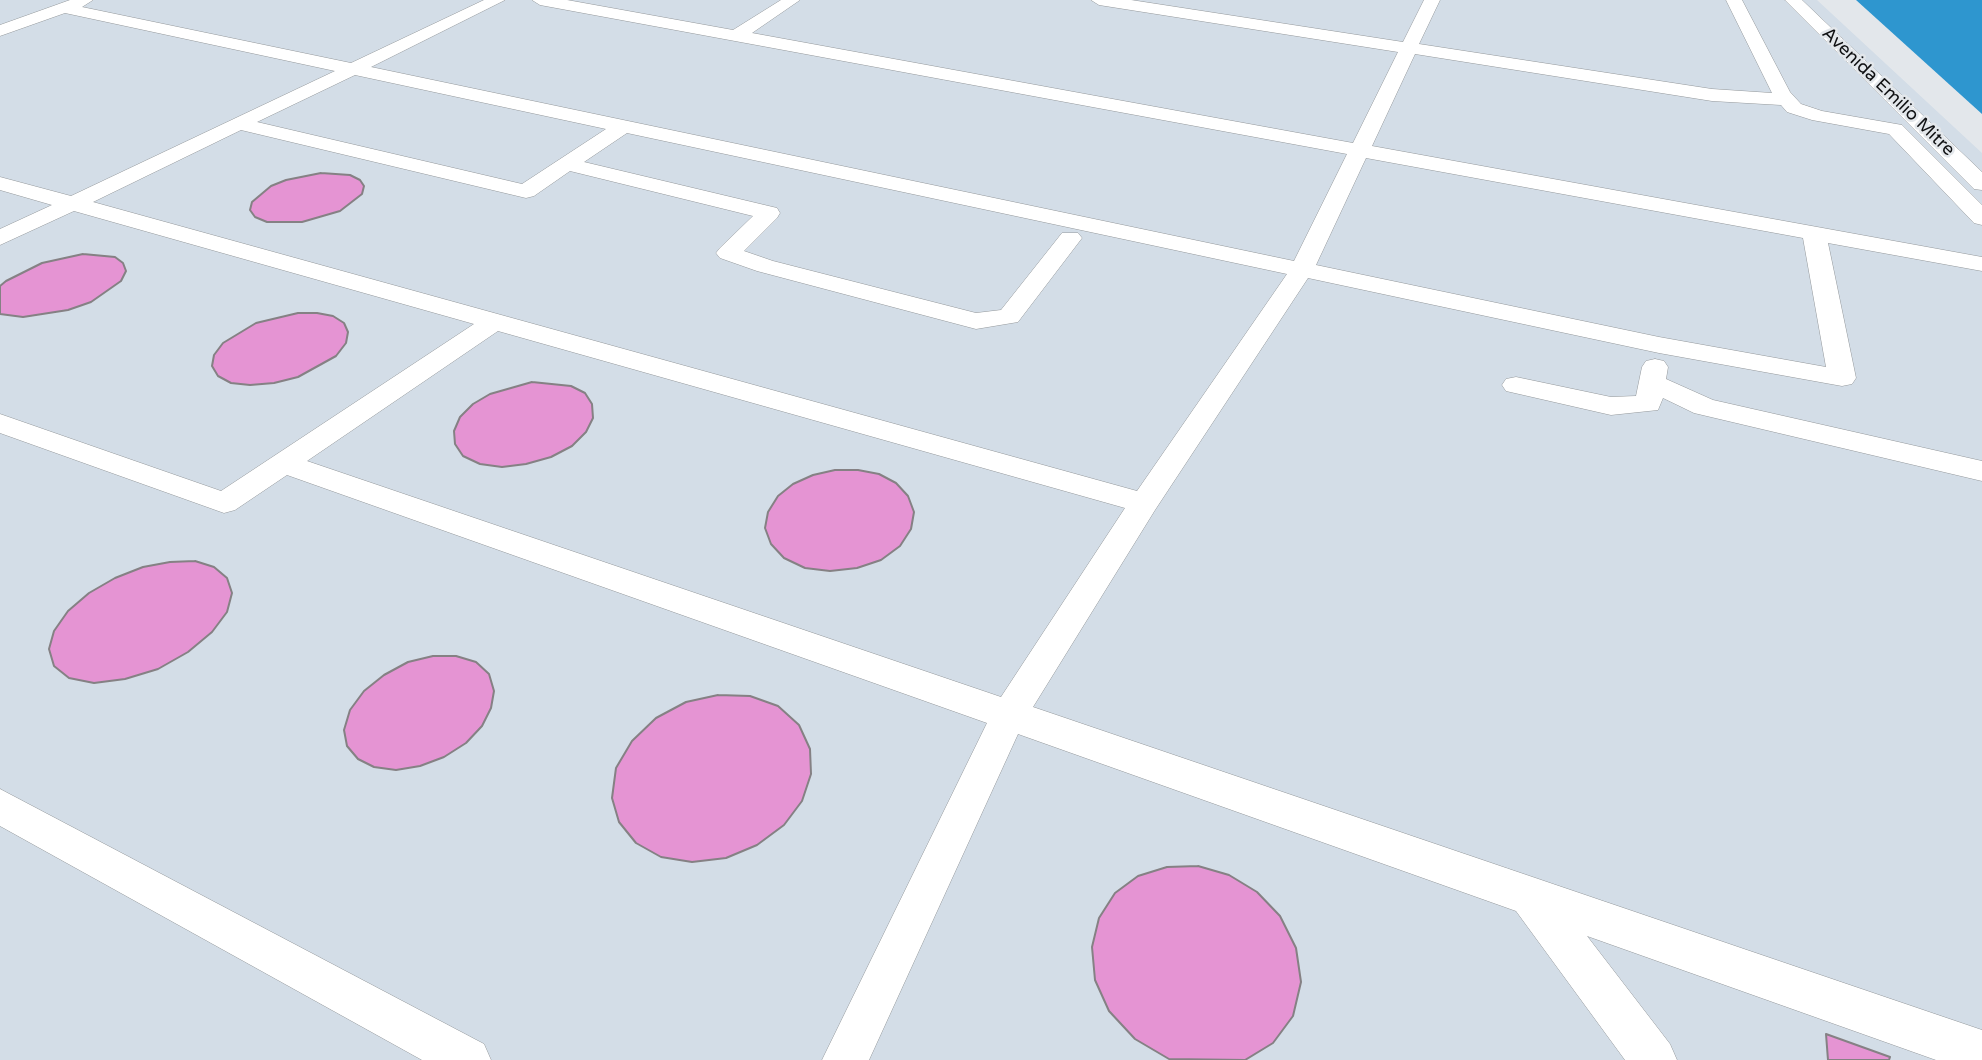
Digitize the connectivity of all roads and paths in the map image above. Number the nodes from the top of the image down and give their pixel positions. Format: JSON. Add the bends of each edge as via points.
{"nodes":[{"id":1,"x":86,"y":0,"type":"edge"},
{"id":2,"x":496,"y":0,"type":"edge"},
{"id":3,"x":540,"y":0,"type":"edge"},
{"id":4,"x":792,"y":0,"type":"edge"},
{"id":5,"x":1099,"y":0,"type":"edge"},
{"id":6,"x":1432,"y":0,"type":"edge"},
{"id":7,"x":1734,"y":0,"type":"edge"},
{"id":8,"x":1793,"y":0,"type":"edge"},
{"id":9,"x":64,"y":8,"type":"junction"},
{"id":10,"x":1269,"y":8,"type":"dead end"},
{"id":11,"x":1256,"y":24,"type":"junction"},
{"id":12,"x":0,"y":31,"type":"edge"},
{"id":13,"x":736,"y":36,"type":"junction"},
{"id":14,"x":1409,"y":48,"type":"junction"},
{"id":15,"x":353,"y":69,"type":"junction"},
{"id":16,"x":1788,"y":100,"type":"junction"},
{"id":17,"x":239,"y":124,"type":"junction"},
{"id":18,"x":624,"y":126,"type":"junction"},
{"id":19,"x":1360,"y":150,"type":"junction"},
{"id":20,"x":566,"y":164,"type":"junction"},
{"id":21,"x":0,"y":183,"type":"edge"},
{"id":22,"x":1982,"y":184,"type":"edge"},
{"id":23,"x":73,"y":204,"type":"junction"},
{"id":24,"x":1982,"y":218,"type":"edge"},
{"id":25,"x":1814,"y":233,"type":"junction"},
{"id":26,"x":1070,"y":237,"type":"dead end"},
{"id":27,"x":0,"y":238,"type":"edge"},
{"id":28,"x":1982,"y":264,"type":"edge"},
{"id":29,"x":1302,"y":269,"type":"junction"},
{"id":30,"x":494,"y":321,"type":"junction"},
{"id":31,"x":1659,"y":345,"type":"junction"},
{"id":32,"x":1653,"y":383,"type":"junction"},
{"id":33,"x":1516,"y":385,"type":"dead end"},
{"id":34,"x":0,"y":423,"type":"edge"},
{"id":35,"x":283,"y":463,"type":"junction"},
{"id":36,"x":1982,"y":471,"type":"edge"},
{"id":37,"x":1144,"y":503,"type":"junction"},
{"id":38,"x":1009,"y":715,"type":"junction"},
{"id":39,"x":0,"y":806,"type":"edge"},
{"id":40,"x":1530,"y":896,"type":"junction"},
{"id":41,"x":1982,"y":1053,"type":"edge"},
{"id":42,"x":468,"y":1060,"type":"edge"},
{"id":43,"x":845,"y":1060,"type":"edge"},
{"id":44,"x":1654,"y":1060,"type":"edge"}],
"edges":[{"from":1,"to":9,"type":"lane"},
{"from":2,"to":15,"type":"lane"},
{"from":3,"to":13,"type":"lane"},
{"from":4,"to":13,"type":"lane"},
{"from":5,"to":11,"type":"lane"},
{"from":6,"to":14,"type":"lane"},
{"from":7,"to":16,"type":"lane"},
{"from":8,"to":22,"type":"lane","name":"Avenida Emilio Mitre"},
{"from":9,"to":12,"type":"lane"},
{"from":9,"to":15,"type":"lane"},
{"from":10,"to":11,"type":"lane"},
{"from":11,"to":14,"type":"lane"},
{"from":13,"to":19,"type":"lane"},
{"from":14,"to":16,"type":"lane","via":[[1712,95]]},
{"from":14,"to":19,"type":"lane"},
{"from":15,"to":17,"type":"lane"},
{"from":15,"to":18,"type":"lane"},
{"from":16,"to":24,"type":"lane","via":[[1794,108],[1819,116],[1895,129]]},
{"from":17,"to":20,"type":"lane","via":[[526,191]]},
{"from":17,"to":23,"type":"lane"},
{"from":18,"to":20,"type":"lane"},
{"from":18,"to":29,"type":"lane"},
{"from":19,"to":25,"type":"lane"},
{"from":19,"to":29,"type":"lane"},
{"from":20,"to":26,"type":"lane","via":[[769,213],[728,253],[976,321],[1009,317]]},
{"from":21,"to":23,"type":"lane"},
{"from":23,"to":27,"type":"lane"},
{"from":23,"to":30,"type":"lane"},
{"from":25,"to":28,"type":"lane"},
{"from":25,"to":31,"type":"lane","via":[[1842,379]]},
{"from":29,"to":31,"type":"lane"},
{"from":29,"to":37,"type":"lane"},
{"from":30,"to":35,"type":"lane"},
{"from":30,"to":37,"type":"lane"},
{"from":31,"to":32,"type":"lane"},
{"from":32,"to":33,"type":"lane","via":[[1648,404],[1611,406]]},
{"from":32,"to":36,"type":"lane","via":[[1704,407]]},
{"from":34,"to":35,"type":"lane","via":[[224,503]]},
{"from":35,"to":38,"type":"lane"},
{"from":37,"to":38,"type":"lane"},
{"from":38,"to":40,"type":"lane"},
{"from":38,"to":43,"type":"lane"},
{"from":39,"to":42,"type":"lane"},
{"from":40,"to":41,"type":"lane"},
{"from":40,"to":44,"type":"lane"}]}
